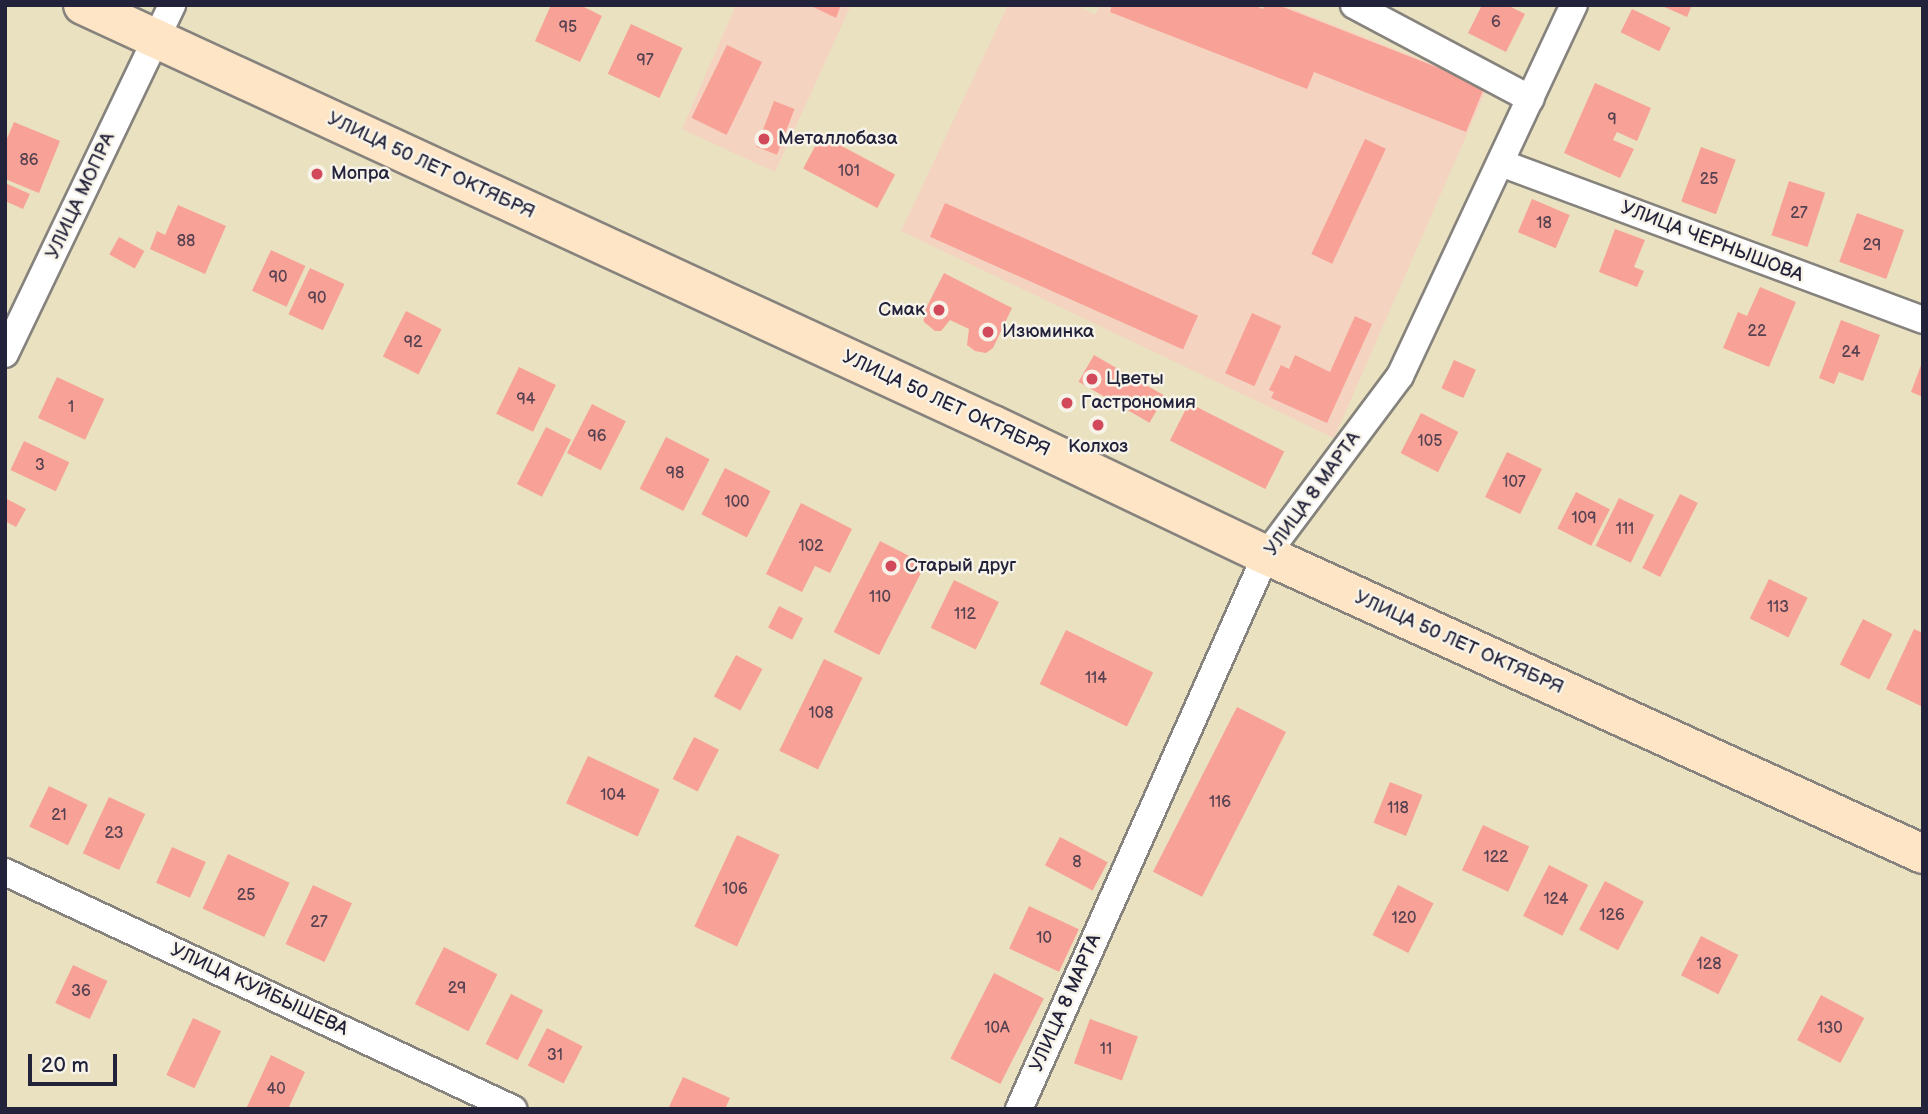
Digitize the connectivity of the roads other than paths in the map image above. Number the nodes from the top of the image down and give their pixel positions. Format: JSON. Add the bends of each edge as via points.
{"nodes":[{"id":1,"x":83,"y":5,"type":"edge"},
{"id":2,"x":1354,"y":5,"type":"edge"},
{"id":3,"x":1574,"y":5,"type":"edge"},
{"id":4,"x":164,"y":21,"type":"edge"},
{"id":5,"x":1531,"y":99,"type":"junction"},
{"id":6,"x":1501,"y":163,"type":"junction"},
{"id":7,"x":1923,"y":320,"type":"edge"},
{"id":8,"x":5,"y":354,"type":"edge"},
{"id":9,"x":1266,"y":555,"type":"junction"},
{"id":10,"x":1923,"y":854,"type":"edge"},
{"id":11,"x":5,"y":872,"type":"edge"},
{"id":12,"x":513,"y":1109,"type":"edge"},
{"id":13,"x":1019,"y":1109,"type":"edge"}],
"edges":[{"from":1,"to":4,"type":"main road","name":"УЛИЦА 50 ЛЕТ ОКТЯБРЯ"},
{"from":2,"to":5,"type":"street"},
{"from":3,"to":5,"type":"street","name":"УЛИЦА 8 МАРТА"},
{"from":4,"to":8,"type":"street","name":"УЛИЦА МОПРА"},
{"from":4,"to":9,"type":"main road","name":"УЛИЦА 50 ЛЕТ ОКТЯБРЯ"},
{"from":5,"to":6,"type":"street","name":"УЛИЦА 8 МАРТА"},
{"from":6,"to":7,"type":"street","name":"УЛИЦА ЧЕРНЫШОВА"},
{"from":6,"to":9,"type":"street","name":"УЛИЦА 8 МАРТА","via":[[1400,376]]},
{"from":9,"to":10,"type":"main road","name":"УЛИЦА 50 ЛЕТ ОКТЯБРЯ"},
{"from":9,"to":13,"type":"street","name":"УЛИЦА 8 МАРТА"},
{"from":11,"to":12,"type":"street","name":"УЛИЦА КУЙБЫШЕВА"}]}
